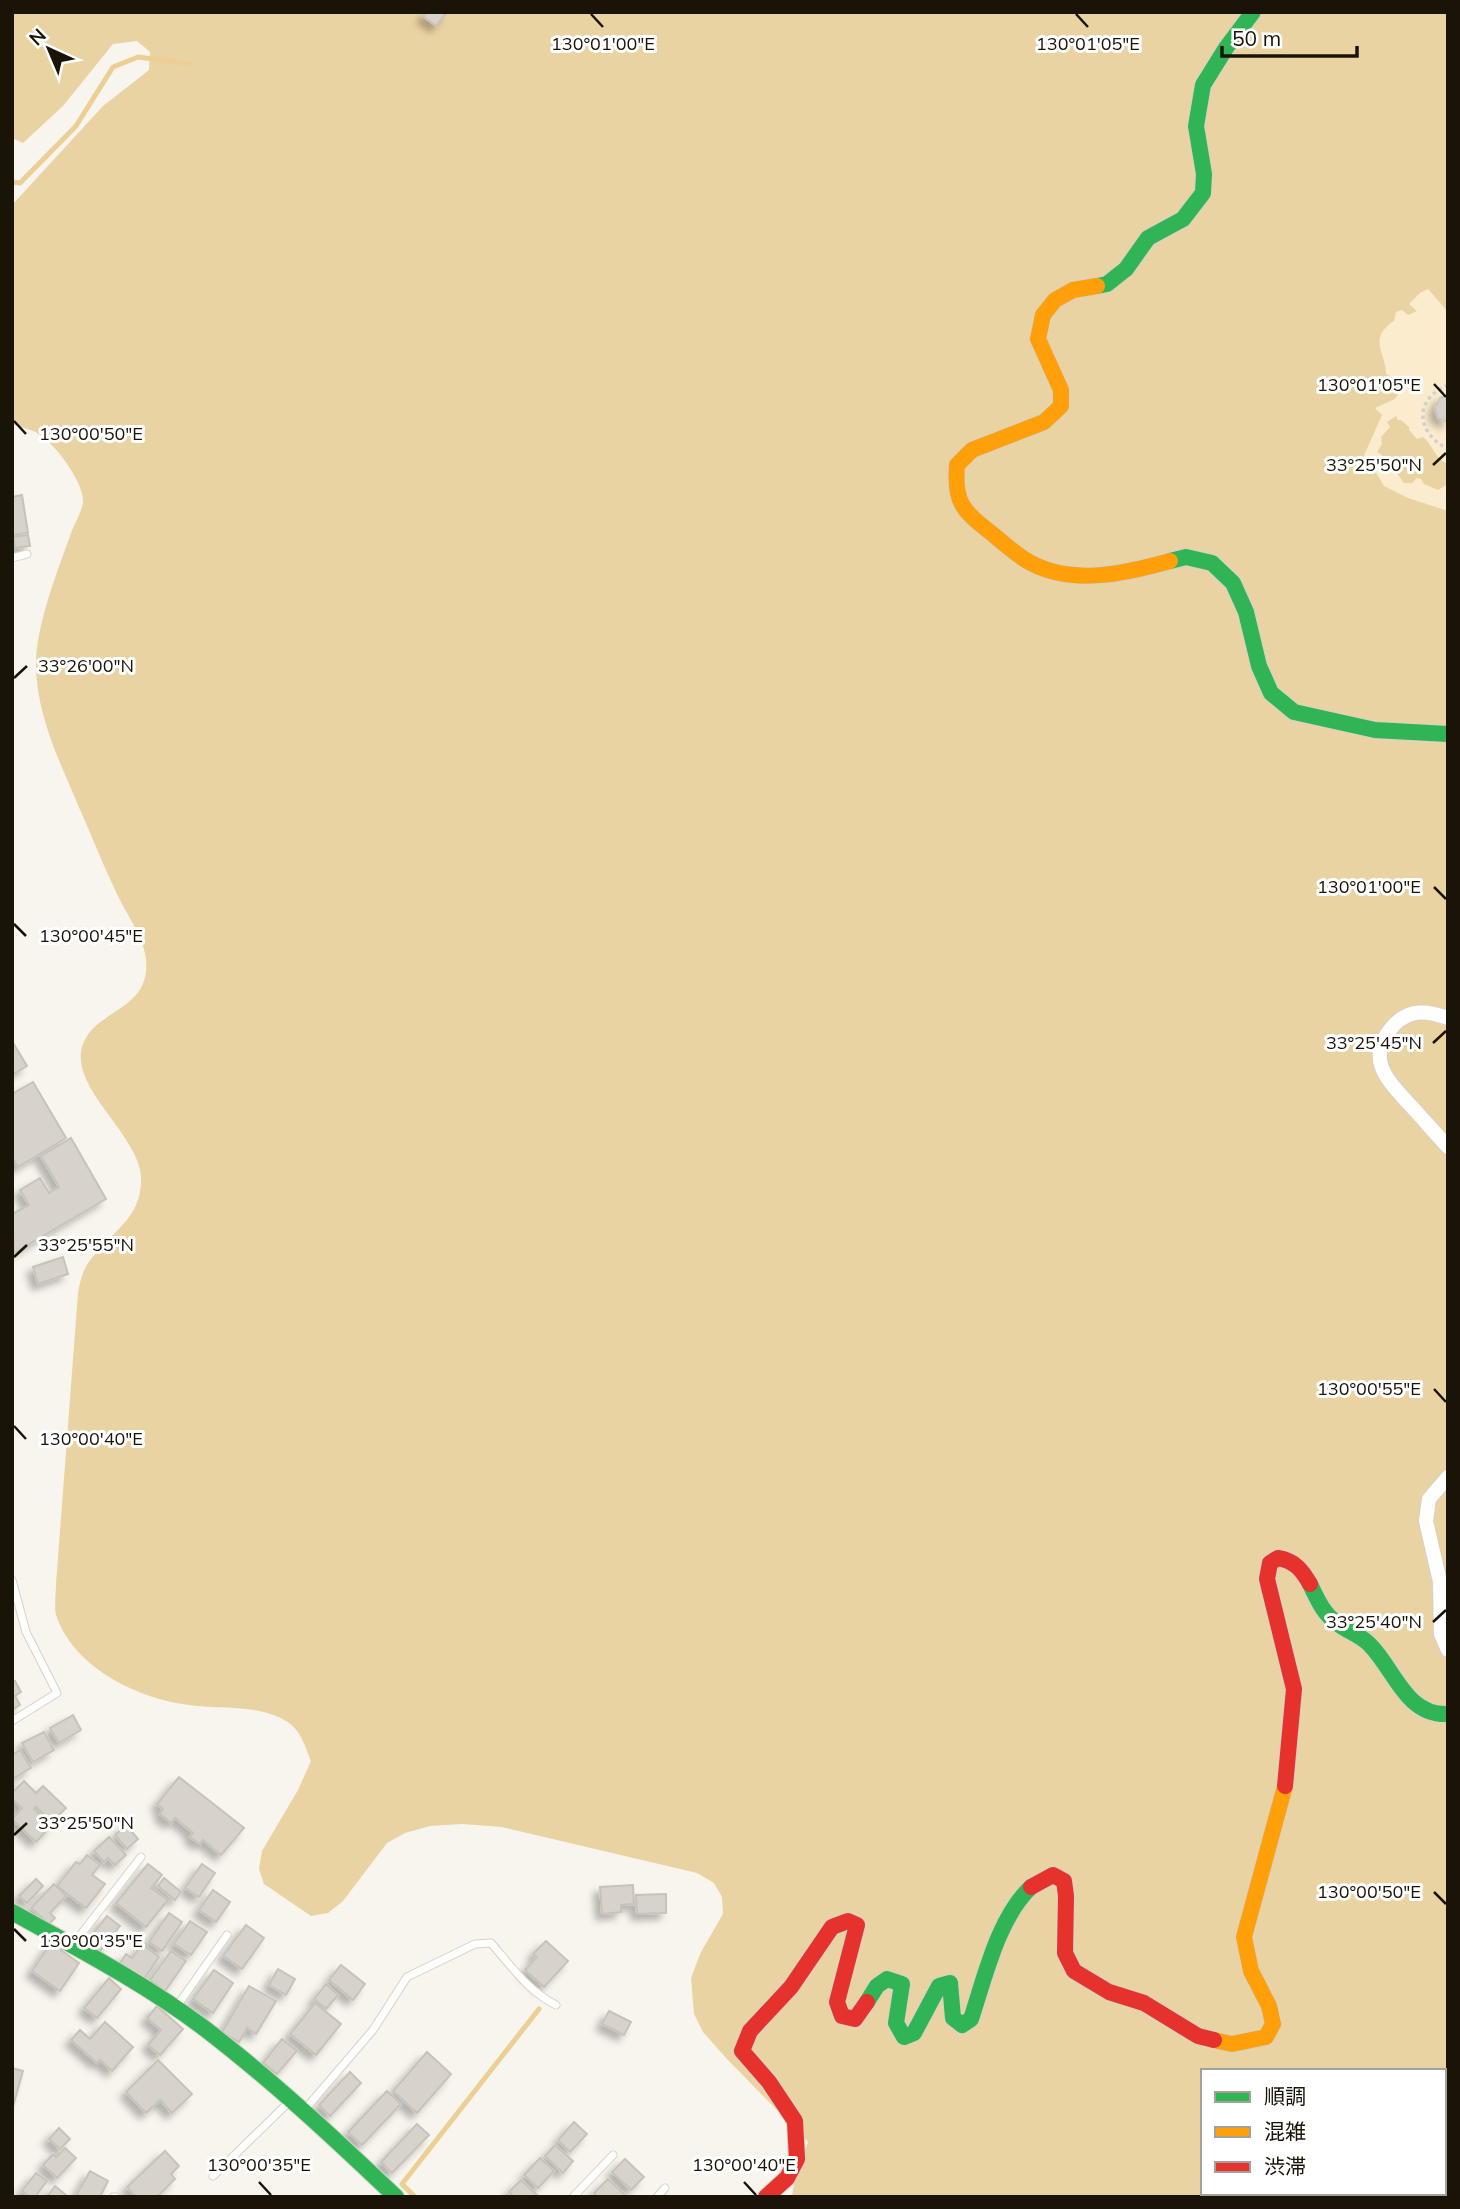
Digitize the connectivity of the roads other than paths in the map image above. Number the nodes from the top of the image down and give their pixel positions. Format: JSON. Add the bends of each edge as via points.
{"nodes":[{"id":1,"x":1253,"y":12,"type":"edge"},
{"id":2,"x":27,"y":554,"type":"dead end"},
{"id":3,"x":12,"y":558,"type":"edge"},
{"id":4,"x":1448,"y":734,"type":"edge"},
{"id":5,"x":1448,"y":1017,"type":"edge"},
{"id":6,"x":1448,"y":1147,"type":"edge"},
{"id":7,"x":1448,"y":1477,"type":"edge"},
{"id":8,"x":12,"y":1580,"type":"edge"},
{"id":9,"x":1448,"y":1650,"type":"edge"},
{"id":10,"x":1448,"y":1714,"type":"edge"},
{"id":11,"x":12,"y":1721,"type":"edge"},
{"id":12,"x":141,"y":1857,"type":"dead end"},
{"id":13,"x":12,"y":1912,"type":"edge"},
{"id":14,"x":227,"y":1935,"type":"dead end"},
{"id":15,"x":72,"y":1945,"type":"junction"},
{"id":16,"x":556,"y":2005,"type":"dead end"},
{"id":17,"x":175,"y":2009,"type":"junction"},
{"id":18,"x":298,"y":2105,"type":"junction"},
{"id":19,"x":613,"y":2155,"type":"dead end"},
{"id":20,"x":213,"y":2176,"type":"dead end"},
{"id":21,"x":665,"y":2188,"type":"dead end"},
{"id":22,"x":396,"y":2197,"type":"edge"},
{"id":23,"x":573,"y":2197,"type":"edge"},
{"id":24,"x":657,"y":2197,"type":"edge"},
{"id":25,"x":766,"y":2197,"type":"edge"}],
"edges":[{"from":1,"to":4,"type":"street","via":[[1203,85],[1196,126],[1203,192],[1183,219],[1148,238],[1126,270],[1107,284],[1073,290],[1043,314],[1038,339],[1061,390],[1061,406],[1044,422],[972,450],[957,465],[955,488],[966,513],[1025,560],[1057,573],[1089,577],[1186,557],[1212,563],[1233,583],[1246,611],[1271,694],[1294,712],[1376,730]]},
{"from":2,"to":3,"type":"lane"},
{"from":5,"to":6,"type":"street","via":[[1428,1011],[1411,1013],[1395,1023],[1380,1043],[1380,1059],[1384,1077]]},
{"from":7,"to":9,"type":"street","via":[[1429,1499],[1426,1521],[1440,1582],[1441,1634]]},
{"from":8,"to":11,"type":"lane","via":[[26,1632],[57,1693]]},
{"from":10,"to":25,"type":"street","via":[[1423,1710],[1368,1642],[1326,1615],[1293,1560],[1278,1558],[1270,1563],[1267,1579],[1294,1689],[1284,1795],[1244,1937],[1251,1970],[1273,2024],[1266,2037],[1232,2044],[1198,2036],[1144,2003],[1109,1992],[1074,1970],[1065,1953],[1063,1881],[1053,1875],[1021,1896],[997,1942],[971,2019],[962,2025],[953,2018],[950,1983],[939,1986],[914,2033],[904,2037],[896,2023],[902,1984],[887,1979],[855,2019],[842,2016],[836,2002],[857,1925],[848,1921],[832,1927],[791,1987],[750,2031],[742,2051],[795,2121],[797,2159],[787,2178]]},
{"from":12,"to":15,"type":"lane"},
{"from":13,"to":15,"type":"street"},
{"from":14,"to":17,"type":"lane"},
{"from":15,"to":17,"type":"street"},
{"from":16,"to":18,"type":"lane","via":[[529,1988],[491,1943],[475,1944],[407,1977],[373,2030]]},
{"from":17,"to":18,"type":"street"},
{"from":18,"to":20,"type":"lane"},
{"from":18,"to":22,"type":"street"},
{"from":19,"to":23,"type":"lane"},
{"from":21,"to":24,"type":"lane"}]}
